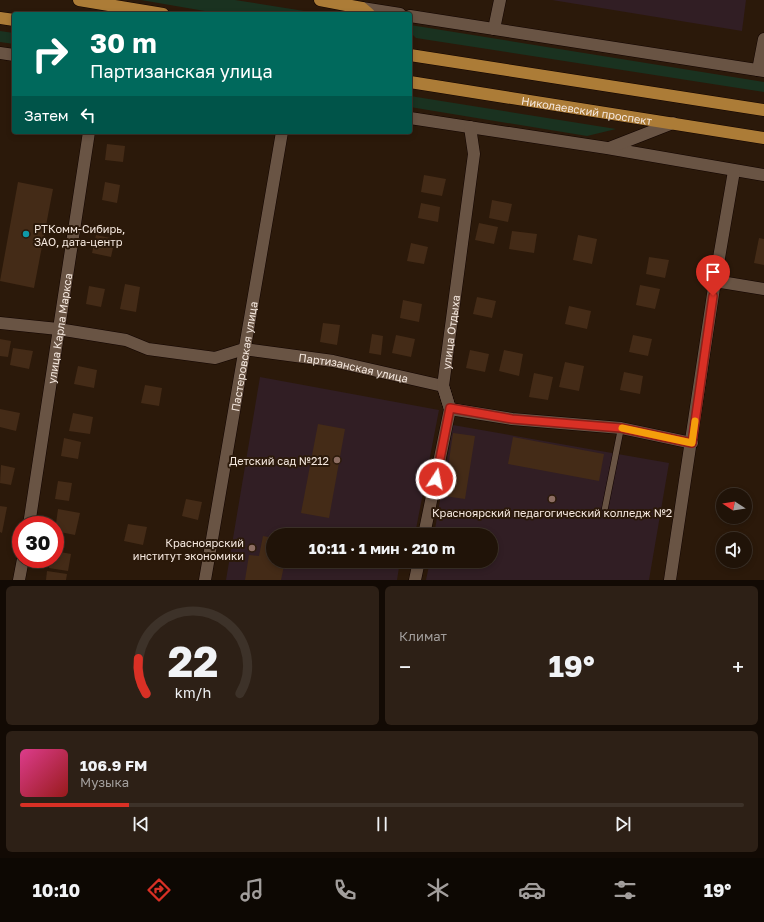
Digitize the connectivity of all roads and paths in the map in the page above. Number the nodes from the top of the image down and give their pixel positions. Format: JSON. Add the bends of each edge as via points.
{"nodes":[{"id":1,"x":79,"y":0,"type":"edge"},
{"id":2,"x":320,"y":0,"type":"edge"},
{"id":3,"x":500,"y":0,"type":"edge"},
{"id":4,"x":365,"y":11,"type":"edge"},
{"id":5,"x":151,"y":12,"type":"edge"},
{"id":6,"x":377,"y":12,"type":"edge"},
{"id":7,"x":412,"y":16,"type":"edge"},
{"id":8,"x":0,"y":18,"type":"edge"},
{"id":9,"x":12,"y":20,"type":"edge"},
{"id":10,"x":494,"y":29,"type":"junction"},
{"id":11,"x":764,"y":38,"type":"edge"},
{"id":12,"x":412,"y":48,"type":"edge"},
{"id":13,"x":0,"y":53,"type":"edge"},
{"id":14,"x":12,"y":55,"type":"edge"},
{"id":15,"x":412,"y":55,"type":"edge"},
{"id":16,"x":425,"y":58,"type":"junction"},
{"id":17,"x":761,"y":71,"type":"edge"},
{"id":18,"x":412,"y":82,"type":"edge"},
{"id":19,"x":764,"y":110,"type":"edge"},
{"id":20,"x":412,"y":118,"type":"edge"},
{"id":21,"x":673,"y":123,"type":"junction"},
{"id":22,"x":470,"y":127,"type":"junction"},
{"id":23,"x":89,"y":134,"type":"edge"},
{"id":24,"x":282,"y":134,"type":"edge"},
{"id":25,"x":764,"y":138,"type":"edge"},
{"id":26,"x":608,"y":148,"type":"junction"},
{"id":27,"x":734,"y":171,"type":"junction"},
{"id":28,"x":764,"y":175,"type":"edge"},
{"id":29,"x":715,"y":281,"type":"junction"},
{"id":30,"x":764,"y":289,"type":"edge"},
{"id":31,"x":0,"y":323,"type":"edge"},
{"id":32,"x":58,"y":329,"type":"junction"},
{"id":33,"x":244,"y":349,"type":"junction"},
{"id":34,"x":443,"y":386,"type":"junction"},
{"id":35,"x":450,"y":408,"type":"junction"},
{"id":36,"x":621,"y":428,"type":"junction"},
{"id":37,"x":692,"y":443,"type":"junction"},
{"id":38,"x":605,"y":508,"type":"dead end"},
{"id":39,"x":30,"y":516,"type":"edge"},
{"id":40,"x":425,"y":528,"type":"edge"},
{"id":41,"x":21,"y":568,"type":"edge"},
{"id":42,"x":418,"y":568,"type":"edge"},
{"id":43,"x":19,"y":580,"type":"edge"},
{"id":44,"x":205,"y":580,"type":"edge"},
{"id":45,"x":415,"y":580,"type":"edge"},
{"id":46,"x":670,"y":580,"type":"edge"}],
"edges":[{"from":1,"to":5,"type":"main road"},
{"from":2,"to":4,"type":"main road"},
{"from":3,"to":10,"type":"street"},
{"from":4,"to":6,"type":"street"},
{"from":7,"to":10,"type":"street"},
{"from":8,"to":9,"type":"main road"},
{"from":10,"to":17,"type":"street"},
{"from":11,"to":17,"type":"street"},
{"from":12,"to":16,"type":"main road"},
{"from":13,"to":14,"type":"street"},
{"from":15,"to":16,"type":"main road"},
{"from":16,"to":19,"type":"main road"},
{"from":18,"to":21,"type":"main road","name":"Николаевский проспект"},
{"from":20,"to":22,"type":"street"},
{"from":21,"to":25,"type":"main road","name":"Николаевский проспект"},
{"from":21,"to":26,"type":"street"},
{"from":22,"to":26,"type":"street"},
{"from":22,"to":34,"type":"street","name":"улица Отдыха","via":[[474,154]]},
{"from":23,"to":32,"type":"street","name":"улица Карла Маркса"},
{"from":24,"to":33,"type":"street","name":"Пастеровская улица"},
{"from":26,"to":27,"type":"street"},
{"from":27,"to":28,"type":"street"},
{"from":27,"to":29,"type":"street"},
{"from":29,"to":30,"type":"street"},
{"from":29,"to":37,"type":"street"},
{"from":31,"to":32,"type":"street","name":"Партизанская улица"},
{"from":32,"to":33,"type":"street","name":"Партизанская улица","via":[[126,340],[148,349],[215,358]]},
{"from":32,"to":39,"type":"street","name":"улица Карла Маркса"},
{"from":33,"to":34,"type":"street","name":"Партизанская улица","via":[[333,361]]},
{"from":33,"to":44,"type":"street","name":"Пастеровская улица"},
{"from":34,"to":35,"type":"street"},
{"from":35,"to":36,"type":"street","via":[[512,419]]},
{"from":35,"to":40,"type":"street"},
{"from":36,"to":37,"type":"street"},
{"from":36,"to":38,"type":"lane"},
{"from":37,"to":46,"type":"street"},
{"from":41,"to":43,"type":"street"},
{"from":42,"to":45,"type":"street"}]}
